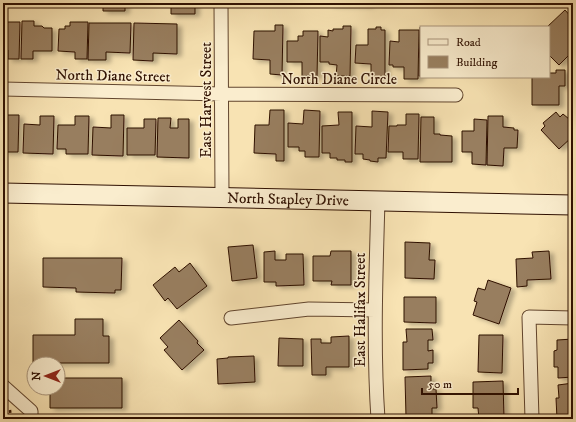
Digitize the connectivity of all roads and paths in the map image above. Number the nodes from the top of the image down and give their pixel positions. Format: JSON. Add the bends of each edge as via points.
{"nodes":[{"id":1,"x":221,"y":3,"type":"edge"},
{"id":2,"x":3,"y":89,"type":"edge"},
{"id":3,"x":222,"y":94,"type":"junction"},
{"id":4,"x":456,"y":95,"type":"dead end"},
{"id":5,"x":3,"y":193,"type":"edge"},
{"id":6,"x":222,"y":197,"type":"junction"},
{"id":7,"x":378,"y":200,"type":"junction"},
{"id":8,"x":573,"y":205,"type":"edge"},
{"id":9,"x":375,"y":310,"type":"junction"},
{"id":10,"x":231,"y":318,"type":"dead end"},
{"id":11,"x":573,"y":318,"type":"edge"},
{"id":12,"x":3,"y":386,"type":"edge"},
{"id":13,"x":31,"y":419,"type":"edge"},
{"id":14,"x":378,"y":419,"type":"edge"},
{"id":15,"x":532,"y":419,"type":"edge"}],
"edges":[{"from":1,"to":3,"type":"street","name":"East Harvest Street"},
{"from":2,"to":3,"type":"street","name":"North Diane Street"},
{"from":3,"to":4,"type":"street","name":"North Diane Circle"},
{"from":3,"to":6,"type":"street","name":"East Harvest Street"},
{"from":5,"to":6,"type":"main road","name":"North Stapley Drive"},
{"from":6,"to":7,"type":"main road","name":"North Stapley Drive"},
{"from":7,"to":8,"type":"main road","name":"North Stapley Drive"},
{"from":7,"to":9,"type":"street","name":"East Halifax Street"},
{"from":9,"to":10,"type":"street","via":[[309,309]]},
{"from":9,"to":14,"type":"street","name":"East Halifax Street"},
{"from":11,"to":15,"type":"street","via":[[529,317]]},
{"from":12,"to":13,"type":"street","via":[[31,411]]}]}
